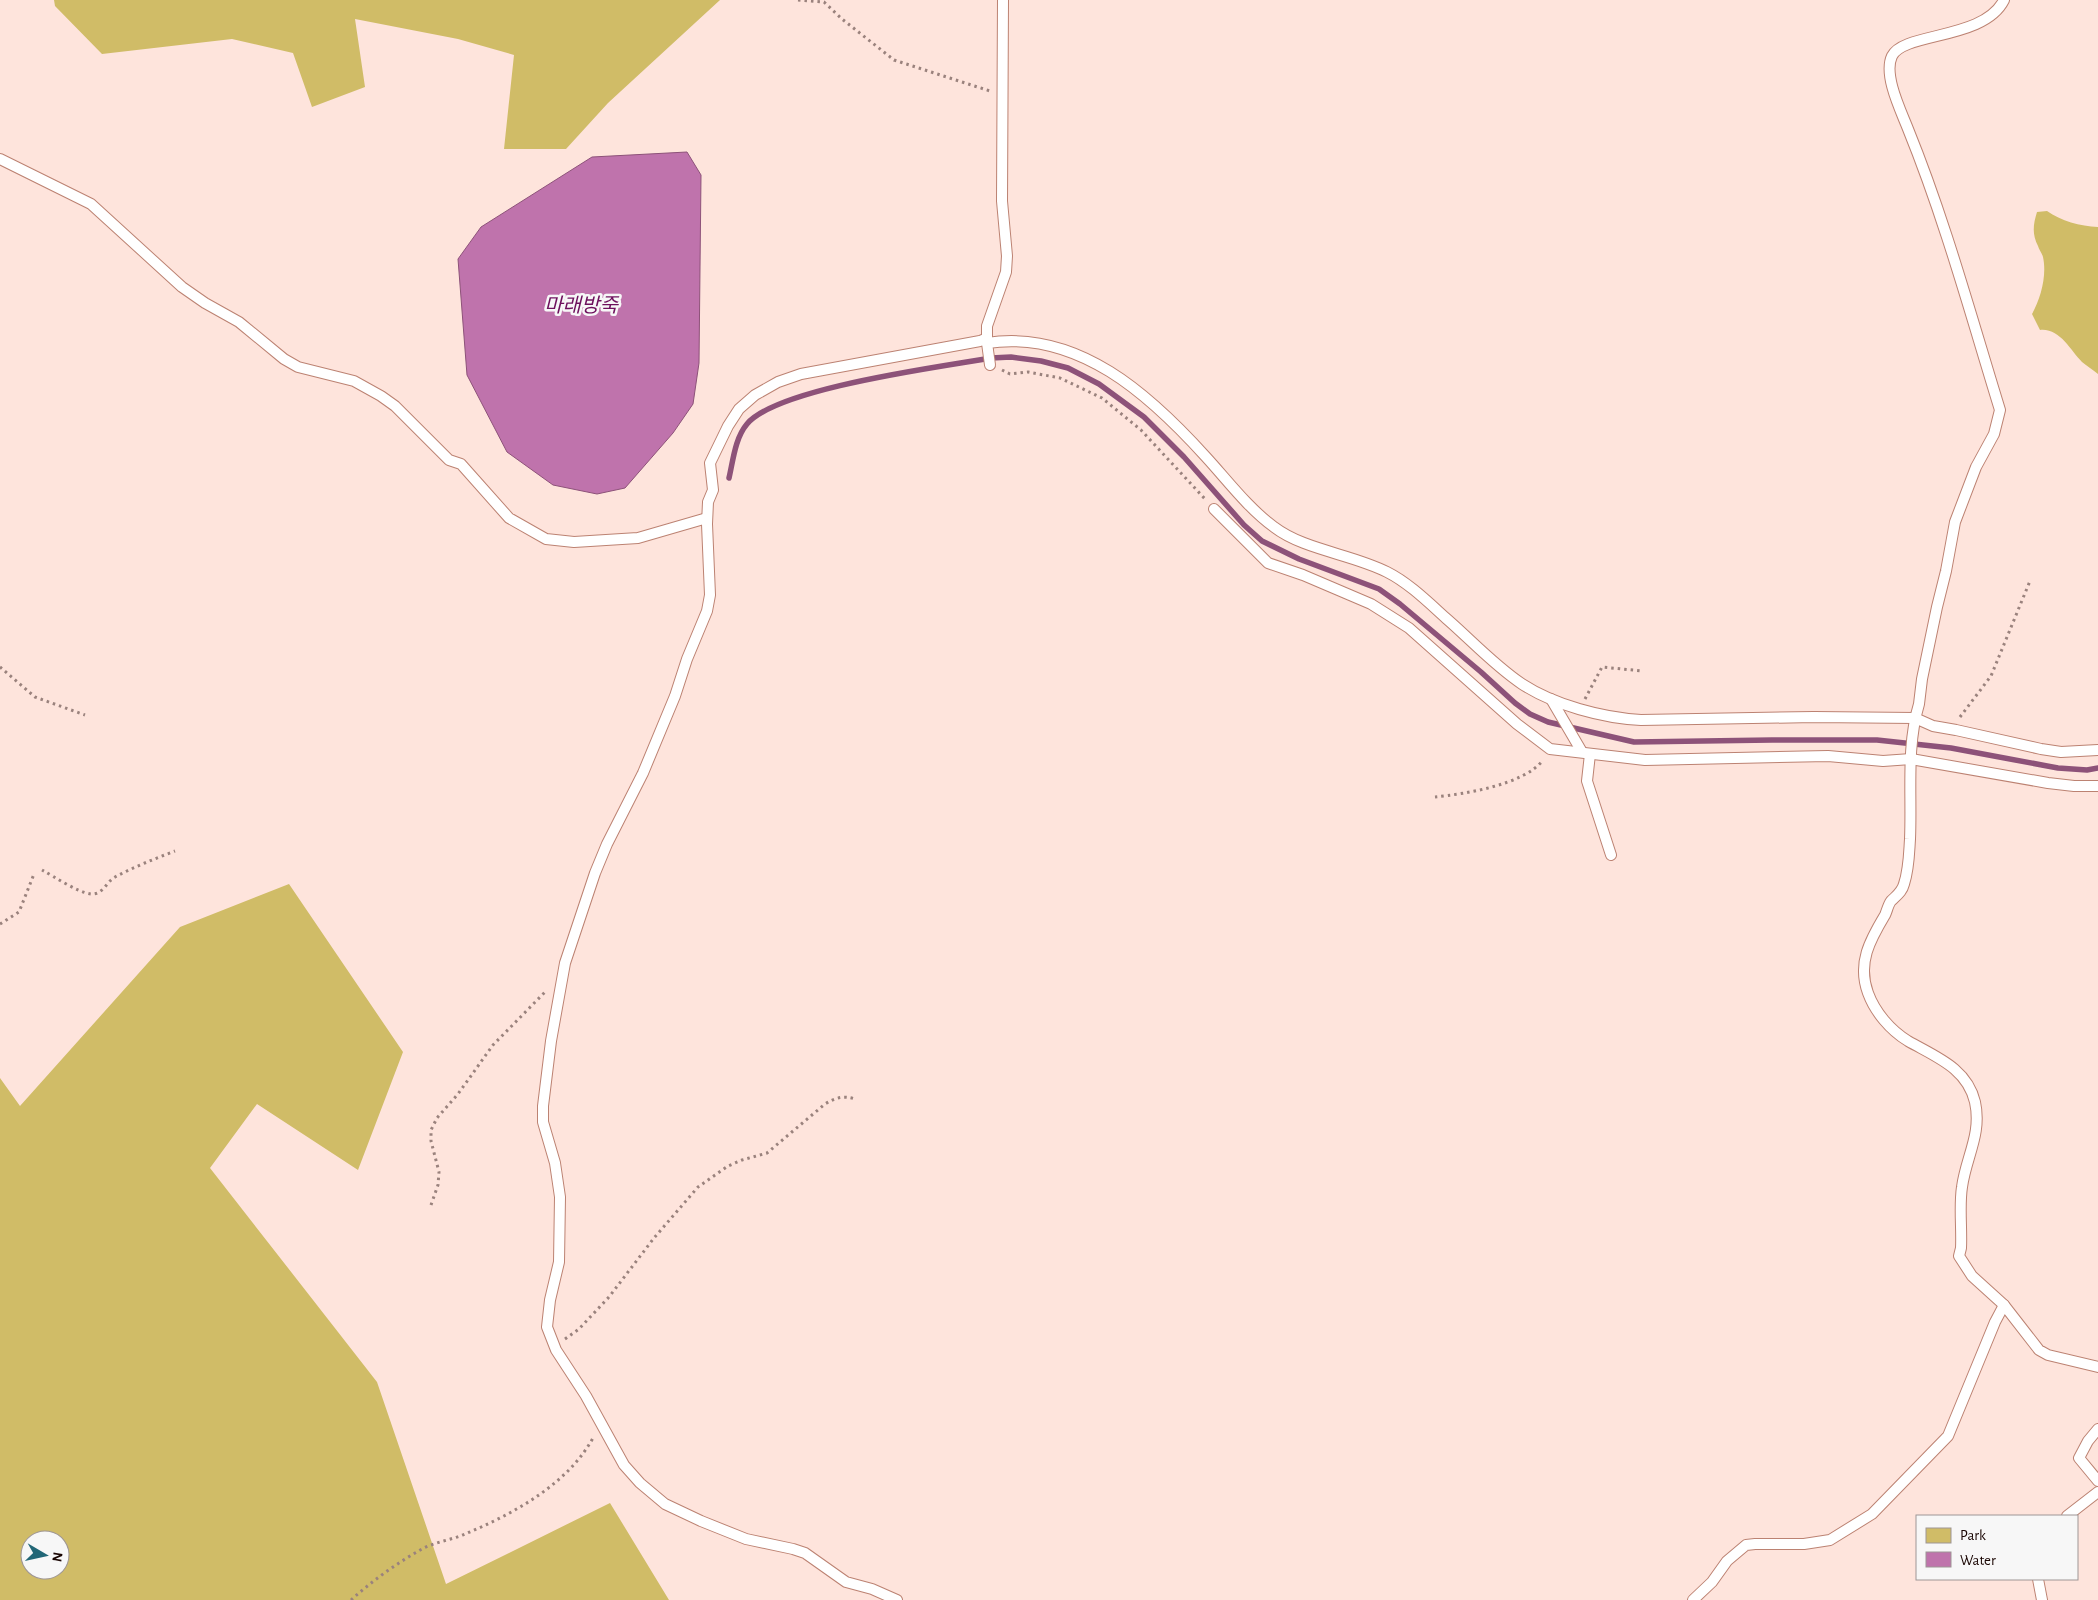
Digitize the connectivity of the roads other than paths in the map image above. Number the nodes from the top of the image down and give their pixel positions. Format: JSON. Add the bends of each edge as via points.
{"nodes":[{"id":1,"x":1003,"y":0,"type":"edge"},
{"id":2,"x":2004,"y":0,"type":"edge"},
{"id":3,"x":0,"y":159,"type":"edge"},
{"id":4,"x":987,"y":340,"type":"junction"},
{"id":5,"x":990,"y":365,"type":"road end"},
{"id":6,"x":1214,"y":509,"type":"road end"},
{"id":7,"x":707,"y":518,"type":"junction"},
{"id":8,"x":1551,"y":699,"type":"junction"},
{"id":9,"x":1915,"y":718,"type":"junction"},
{"id":10,"x":2098,"y":750,"type":"edge"},
{"id":11,"x":1586,"y":753,"type":"junction"},
{"id":12,"x":1911,"y":759,"type":"junction"},
{"id":13,"x":2098,"y":786,"type":"edge"},
{"id":14,"x":1611,"y":855,"type":"dead end"},
{"id":15,"x":2004,"y":1305,"type":"junction"},
{"id":16,"x":2098,"y":1367,"type":"edge"},
{"id":17,"x":2098,"y":1428,"type":"edge"},
{"id":18,"x":2098,"y":1482,"type":"edge"},
{"id":19,"x":2098,"y":1492,"type":"edge"},
{"id":20,"x":2068,"y":1515,"type":"edge"},
{"id":21,"x":2038,"y":1580,"type":"edge"},
{"id":22,"x":897,"y":1600,"type":"edge"},
{"id":23,"x":1693,"y":1600,"type":"edge"},
{"id":24,"x":2042,"y":1600,"type":"edge"}],
"edges":[{"from":1,"to":4,"type":"lane","via":[[1002,201],[1007,256],[1006,272],[987,326]]},
{"from":2,"to":9,"type":"lane","via":[[1995,13],[1977,24],[1902,47],[1892,57],[1890,65],[1896,99],[1924,169],[2000,410],[1994,434],[1976,466],[1955,522]]},
{"from":3,"to":7,"type":"lane","via":[[91,204],[182,287],[239,322],[284,359],[298,367],[354,381],[388,401],[449,460],[461,464],[509,518],[546,539],[574,542],[638,538]]},
{"from":4,"to":5,"type":"lane"},
{"from":4,"to":7,"type":"lane","via":[[801,374],[778,382],[754,396],[739,409],[710,463],[713,490]]},
{"from":4,"to":8,"type":"lane","via":[[1009,339],[1040,344],[1077,354],[1106,368],[1161,412],[1275,528],[1291,538],[1388,572],[1520,682]]},
{"from":6,"to":11,"type":"lane","via":[[1268,563],[1371,604],[1409,628],[1517,724],[1550,749]]},
{"from":7,"to":22,"type":"lane","via":[[710,596],[707,610],[676,696],[595,873],[563,972],[543,1106],[543,1122],[554,1156],[560,1197],[559,1254],[547,1328],[565,1367],[586,1396],[624,1464],[665,1504],[746,1540],[805,1553],[846,1582]]},
{"from":8,"to":9,"type":"lane","via":[[1620,719]]},
{"from":8,"to":11,"type":"lane"},
{"from":9,"to":10,"type":"lane","via":[[1933,726],[2061,752]]},
{"from":9,"to":12,"type":"lane"},
{"from":11,"to":12,"type":"lane","via":[[1646,760],[1828,756],[1883,761]]},
{"from":11,"to":14,"type":"lane","via":[[1587,781]]},
{"from":12,"to":13,"type":"lane","via":[[2048,783]]},
{"from":12,"to":15,"type":"lane","via":[[1907,874],[1901,893],[1890,902],[1866,951],[1864,978],[1867,992],[1886,1023],[1907,1040],[1953,1067],[1970,1090],[1975,1102],[1977,1134],[1962,1188],[1962,1248],[1959,1256],[1972,1276]]},
{"from":15,"to":16,"type":"lane","via":[[2039,1350]]},
{"from":15,"to":23,"type":"lane","via":[[1948,1436],[1872,1514],[1830,1540],[1746,1546],[1727,1561]]},
{"from":17,"to":18,"type":"lane","via":[[2079,1458]]},
{"from":19,"to":20,"type":"lane"},
{"from":21,"to":24,"type":"lane"}]}
